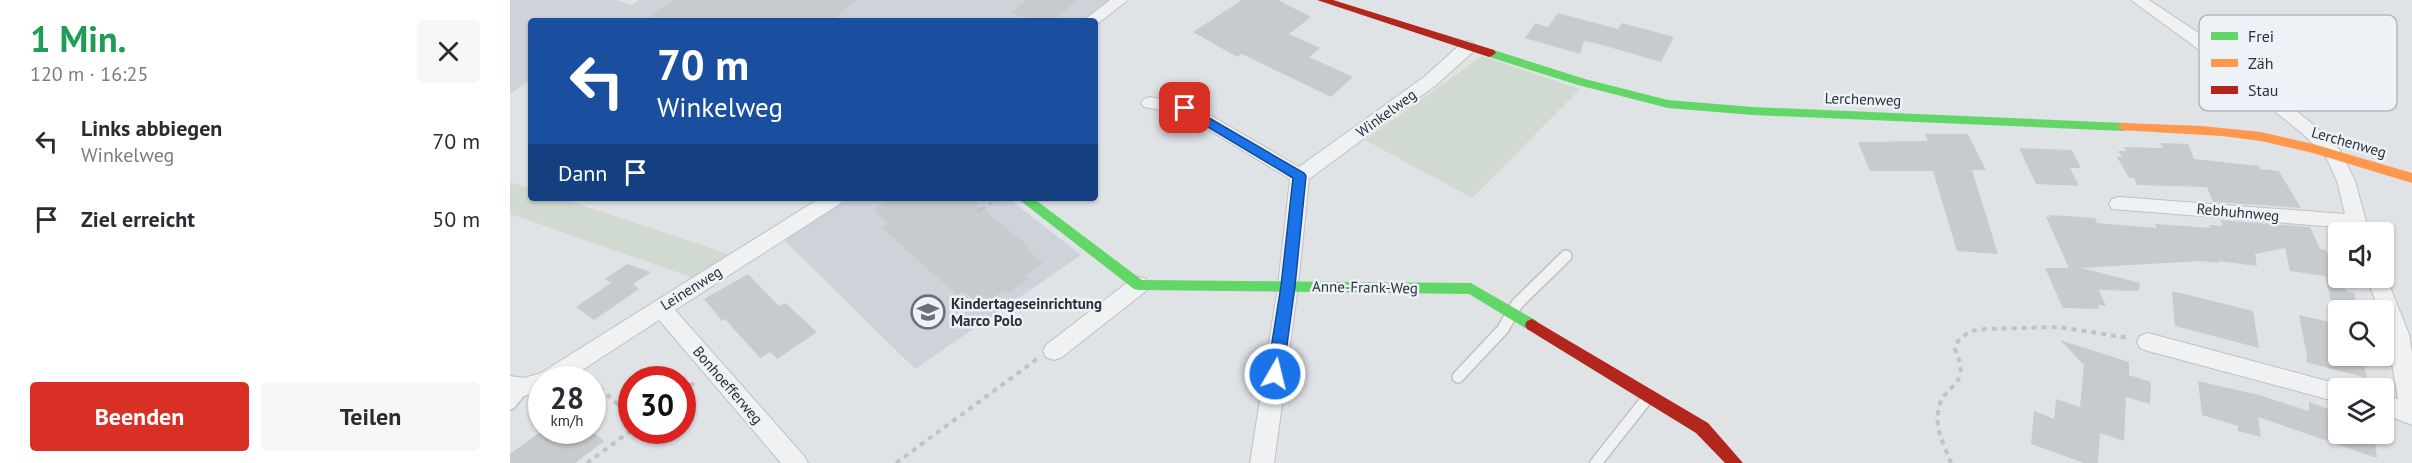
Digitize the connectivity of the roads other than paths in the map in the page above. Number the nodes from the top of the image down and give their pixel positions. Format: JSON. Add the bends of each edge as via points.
{"nodes":[{"id":1,"x":1120,"y":0,"type":"edge"},
{"id":2,"x":1322,"y":0,"type":"edge"},
{"id":3,"x":2139,"y":0,"type":"edge"},
{"id":4,"x":1095,"y":18,"type":"edge"},
{"id":5,"x":2199,"y":41,"type":"edge"},
{"id":6,"x":1469,"y":46,"type":"junction"},
{"id":7,"x":1150,"y":103,"type":"dead end"},
{"id":8,"x":2283,"y":111,"type":"edge"},
{"id":9,"x":2334,"y":154,"type":"junction"},
{"id":10,"x":1300,"y":176,"type":"junction"},
{"id":11,"x":2412,"y":178,"type":"edge"},
{"id":12,"x":829,"y":201,"type":"edge"},
{"id":13,"x":1028,"y":201,"type":"edge"},
{"id":14,"x":2119,"y":204,"type":"dead end"},
{"id":15,"x":2358,"y":222,"type":"edge"},
{"id":16,"x":2328,"y":223,"type":"edge"},
{"id":17,"x":1566,"y":256,"type":"dead end"},
{"id":18,"x":1139,"y":285,"type":"junction"},
{"id":19,"x":1288,"y":286,"type":"junction"},
{"id":20,"x":2381,"y":288,"type":"edge"},
{"id":21,"x":660,"y":308,"type":"junction"},
{"id":22,"x":1512,"y":314,"type":"junction"},
{"id":23,"x":2148,"y":342,"type":"road end"},
{"id":24,"x":1054,"y":351,"type":"road end"},
{"id":25,"x":570,"y":366,"type":"edge"},
{"id":26,"x":1458,"y":377,"type":"dead end"},
{"id":27,"x":2328,"y":390,"type":"edge"},
{"id":28,"x":1649,"y":396,"type":"junction"},
{"id":29,"x":2394,"y":408,"type":"edge"},
{"id":30,"x":2412,"y":413,"type":"edge"},
{"id":31,"x":796,"y":463,"type":"edge"},
{"id":32,"x":1262,"y":463,"type":"edge"},
{"id":33,"x":1596,"y":463,"type":"edge"},
{"id":34,"x":1735,"y":463,"type":"edge"}],
"edges":[{"from":1,"to":4,"type":"street"},
{"from":2,"to":6,"type":"street","name":"Lerchenweg"},
{"from":3,"to":5,"type":"street"},
{"from":6,"to":9,"type":"street","name":"Lerchenweg","via":[[1668,104],[2218,131]]},
{"from":6,"to":10,"type":"street","name":"Winkelweg","via":[[1430,81]]},
{"from":7,"to":10,"type":"street","via":[[1185,108]]},
{"from":8,"to":9,"type":"street"},
{"from":9,"to":11,"type":"street","name":"Lerchenweg"},
{"from":9,"to":15,"type":"street","name":"Rebhuhnweg"},
{"from":10,"to":19,"type":"street"},
{"from":12,"to":21,"type":"street","name":"Leinenweg"},
{"from":13,"to":18,"type":"street"},
{"from":14,"to":16,"type":"street","name":"Rebhuhnweg","via":[[2208,209]]},
{"from":17,"to":22,"type":"lane","via":[[1517,304]]},
{"from":18,"to":19,"type":"street","name":"Anne-Frank-Weg"},
{"from":18,"to":24,"type":"street"},
{"from":19,"to":22,"type":"street","name":"Anne-Frank-Weg","via":[[1471,289]]},
{"from":19,"to":32,"type":"street"},
{"from":20,"to":30,"type":"street","via":[[2398,334]]},
{"from":21,"to":25,"type":"street","name":"Leinenweg"},
{"from":21,"to":31,"type":"street","name":"Bonhoefferweg"},
{"from":22,"to":26,"type":"lane"},
{"from":22,"to":28,"type":"street","name":"Anne-Frank-Weg"},
{"from":23,"to":27,"type":"street"},
{"from":28,"to":33,"type":"lane"},
{"from":28,"to":34,"type":"street","name":"Anne-Frank-Weg","via":[[1702,428]]},
{"from":29,"to":30,"type":"street"}]}
